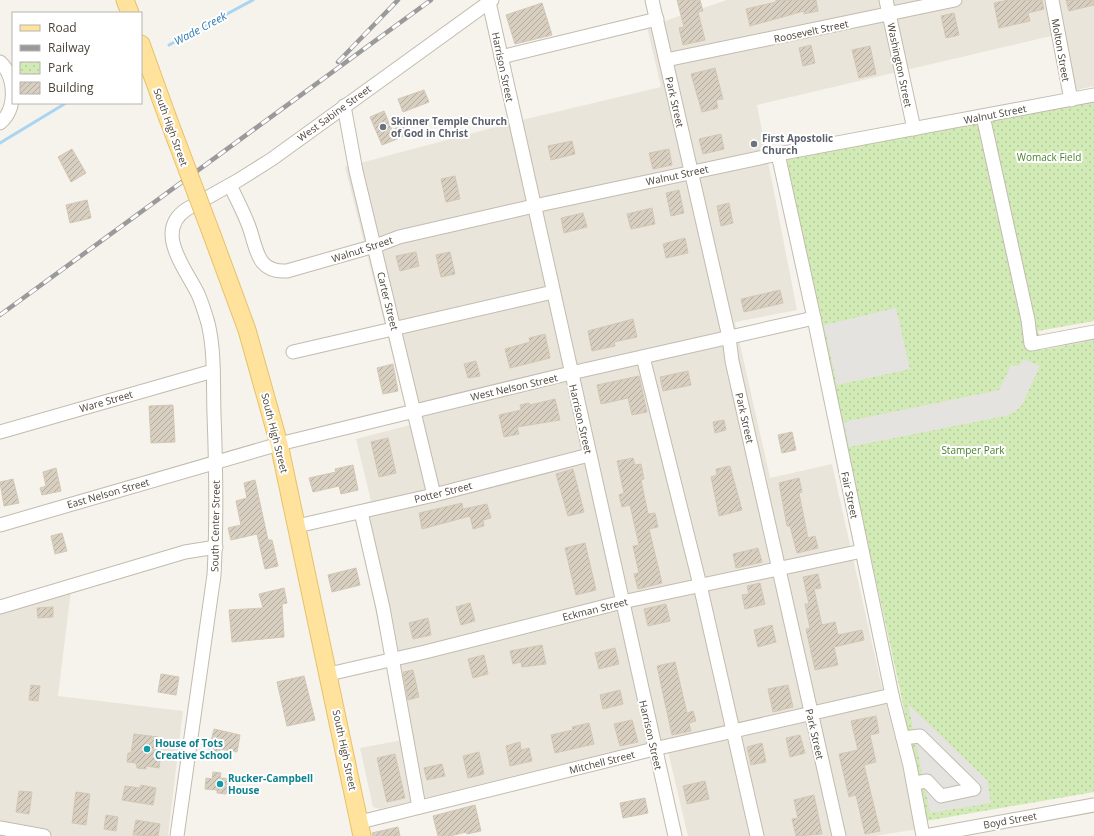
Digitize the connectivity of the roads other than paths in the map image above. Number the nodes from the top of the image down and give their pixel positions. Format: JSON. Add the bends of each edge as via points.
{"nodes":[{"id":1,"x":125,"y":0,"type":"edge"},
{"id":2,"x":652,"y":0,"type":"edge"},
{"id":3,"x":886,"y":0,"type":"edge"},
{"id":4,"x":955,"y":0,"type":"edge"},
{"id":5,"x":1052,"y":0,"type":"edge"},
{"id":6,"x":490,"y":1,"type":"edge"},
{"id":7,"x":130,"y":12,"type":"edge"},
{"id":8,"x":889,"y":15,"type":"junction"},
{"id":9,"x":656,"y":19,"type":"junction"},
{"id":10,"x":142,"y":47,"type":"edge"},
{"id":11,"x":501,"y":57,"type":"junction"},
{"id":12,"x":666,"y":60,"type":"junction"},
{"id":13,"x":0,"y":62,"type":"edge"},
{"id":14,"x":12,"y":92,"type":"edge"},
{"id":15,"x":1094,"y":95,"type":"edge"},
{"id":16,"x":1071,"y":100,"type":"junction"},
{"id":17,"x":12,"y":104,"type":"edge"},
{"id":18,"x":344,"y":106,"type":"junction"},
{"id":19,"x":983,"y":116,"type":"junction"},
{"id":20,"x":0,"y":123,"type":"edge"},
{"id":21,"x":914,"y":130,"type":"junction"},
{"id":22,"x":778,"y":154,"type":"junction"},
{"id":23,"x":692,"y":172,"type":"junction"},
{"id":24,"x":230,"y":185,"type":"junction"},
{"id":25,"x":534,"y":206,"type":"junction"},
{"id":26,"x":174,"y":222,"type":"joint"},
{"id":27,"x":375,"y":246,"type":"junction"},
{"id":28,"x":553,"y":292,"type":"junction"},
{"id":29,"x":814,"y":318,"type":"junction"},
{"id":30,"x":395,"y":328,"type":"junction"},
{"id":31,"x":1094,"y":332,"type":"edge"},
{"id":32,"x":729,"y":337,"type":"junction"},
{"id":33,"x":293,"y":352,"type":"dead end"},
{"id":34,"x":643,"y":357,"type":"junction"},
{"id":35,"x":213,"y":371,"type":"junction"},
{"id":36,"x":571,"y":373,"type":"junction"},
{"id":37,"x":415,"y":410,"type":"junction"},
{"id":38,"x":0,"y":432,"type":"edge"},
{"id":39,"x":279,"y":444,"type":"junction"},
{"id":40,"x":589,"y":455,"type":"junction"},
{"id":41,"x":215,"y":462,"type":"junction"},
{"id":42,"x":434,"y":495,"type":"junction"},
{"id":43,"x":361,"y":512,"type":"junction"},
{"id":44,"x":0,"y":525,"type":"edge"},
{"id":45,"x":297,"y":526,"type":"junction"},
{"id":46,"x":216,"y":547,"type":"junction"},
{"id":47,"x":862,"y":551,"type":"junction"},
{"id":48,"x":779,"y":568,"type":"junction"},
{"id":49,"x":700,"y":585,"type":"junction"},
{"id":50,"x":622,"y":602,"type":"junction"},
{"id":51,"x":0,"y":607,"type":"edge"},
{"id":52,"x":392,"y":659,"type":"junction"},
{"id":53,"x":329,"y":674,"type":"junction"},
{"id":54,"x":892,"y":696,"type":"junction"},
{"id":55,"x":811,"y":715,"type":"junction"},
{"id":56,"x":733,"y":731,"type":"junction"},
{"id":57,"x":903,"y":738,"type":"junction"},
{"id":58,"x":654,"y":749,"type":"junction"},
{"id":59,"x":914,"y":783,"type":"junction"},
{"id":60,"x":1094,"y":805,"type":"edge"},
{"id":61,"x":419,"y":807,"type":"junction"},
{"id":62,"x":0,"y":828,"type":"edge"},
{"id":63,"x":361,"y":829,"type":"edge"},
{"id":64,"x":44,"y":836,"type":"edge"},
{"id":65,"x":177,"y":836,"type":"edge"},
{"id":66,"x":675,"y":836,"type":"edge"},
{"id":67,"x":757,"y":836,"type":"edge"},
{"id":68,"x":839,"y":836,"type":"edge"},
{"id":69,"x":924,"y":836,"type":"edge"}],
"edges":[{"from":1,"to":7,"type":"main road"},
{"from":2,"to":9,"type":"street","name":"Park Street"},
{"from":3,"to":8,"type":"street","name":"Washington Street"},
{"from":4,"to":8,"type":"street","name":"Roosevelt Street"},
{"from":5,"to":16,"type":"street","name":"Molton Street"},
{"from":6,"to":11,"type":"street","name":"Harrison Street"},
{"from":6,"to":18,"type":"street","name":"West Sabine Street"},
{"from":8,"to":12,"type":"street","name":"Roosevelt Street"},
{"from":8,"to":21,"type":"street","name":"Washington Street"},
{"from":9,"to":11,"type":"street"},
{"from":9,"to":12,"type":"street","name":"Park Street"},
{"from":10,"to":39,"type":"main road","name":"South High Street","bridge":true,"via":[[247,330]]},
{"from":11,"to":25,"type":"street","name":"Harrison Street"},
{"from":12,"to":23,"type":"street","name":"Park Street"},
{"from":13,"to":14,"type":"street","via":[[6,68]]},
{"from":15,"to":16,"type":"street","name":"Walnut Street"},
{"from":16,"to":19,"type":"street","name":"Walnut Street"},
{"from":17,"to":20,"type":"street","via":[[11,110]]},
{"from":18,"to":24,"type":"street","name":"West Sabine Street","via":[[272,159]]},
{"from":18,"to":27,"type":"street","name":"Carter Street","via":[[356,171]]},
{"from":19,"to":21,"type":"street","name":"Walnut Street"},
{"from":19,"to":31,"type":"street","via":[[1028,320],[1031,344]]},
{"from":21,"to":22,"type":"street","name":"Walnut Street"},
{"from":22,"to":23,"type":"street","name":"Walnut Street"},
{"from":22,"to":29,"type":"street","name":"Fair Street"},
{"from":23,"to":25,"type":"street","name":"Walnut Street"},
{"from":23,"to":32,"type":"street","name":"Park Street"},
{"from":24,"to":26,"type":"street","name":"West Sabine Street","via":[[183,211]]},
{"from":24,"to":27,"type":"street","name":"Walnut Street","via":[[248,224],[258,256],[275,270],[287,271]]},
{"from":25,"to":27,"type":"street","name":"Walnut Street","via":[[399,237]]},
{"from":25,"to":28,"type":"street","name":"Harrison Street"},
{"from":26,"to":35,"type":"street","name":"South Center Street","via":[[171,233],[175,250],[198,294],[206,318]]},
{"from":27,"to":30,"type":"street","name":"Carter Street"},
{"from":28,"to":30,"type":"street"},
{"from":28,"to":36,"type":"street","name":"Harrison Street"},
{"from":29,"to":32,"type":"street","name":"West Nelson Street"},
{"from":29,"to":47,"type":"street","name":"Fair Street"},
{"from":30,"to":33,"type":"street"},
{"from":30,"to":37,"type":"street","name":"Carter Street"},
{"from":32,"to":34,"type":"street","name":"West Nelson Street"},
{"from":32,"to":48,"type":"street","name":"Park Street","via":[[732,361]]},
{"from":34,"to":36,"type":"street","name":"West Nelson Street"},
{"from":34,"to":49,"type":"street"},
{"from":35,"to":38,"type":"street","name":"Ware Street"},
{"from":35,"to":41,"type":"street","name":"South Center Street"},
{"from":36,"to":37,"type":"street","name":"West Nelson Street"},
{"from":36,"to":40,"type":"street","name":"Harrison Street"},
{"from":37,"to":39,"type":"street","name":"West Nelson Street"},
{"from":37,"to":42,"type":"street","name":"Carter Street"},
{"from":39,"to":41,"type":"street","name":"West Nelson Street"},
{"from":39,"to":45,"type":"main road","name":"South High Street"},
{"from":40,"to":42,"type":"street","name":"Potter Street"},
{"from":40,"to":50,"type":"street","name":"Harrison Street"},
{"from":41,"to":44,"type":"street","name":"East Nelson Street"},
{"from":41,"to":46,"type":"street","name":"South Center Street"},
{"from":42,"to":43,"type":"street","name":"Potter Street"},
{"from":43,"to":45,"type":"street","name":"Potter Street"},
{"from":43,"to":52,"type":"street"},
{"from":45,"to":53,"type":"main road","name":"South High Street"},
{"from":46,"to":51,"type":"street","via":[[184,552]]},
{"from":46,"to":65,"type":"street","name":"South Center Street"},
{"from":47,"to":48,"type":"street","name":"Eckman Street"},
{"from":47,"to":54,"type":"street","name":"Fair Street"},
{"from":48,"to":49,"type":"street","name":"Eckman Street"},
{"from":48,"to":55,"type":"street","name":"Park Street"},
{"from":49,"to":50,"type":"street","name":"Eckman Street"},
{"from":49,"to":56,"type":"street"},
{"from":50,"to":52,"type":"street","name":"Eckman Street"},
{"from":50,"to":58,"type":"street","name":"Harrison Street"},
{"from":52,"to":53,"type":"street","name":"Eckman Street"},
{"from":52,"to":61,"type":"street"},
{"from":53,"to":63,"type":"main road","name":"South High Street"},
{"from":54,"to":55,"type":"street","name":"Mitchell Street"},
{"from":54,"to":57,"type":"street","name":"Fair Street"},
{"from":55,"to":56,"type":"street","name":"Mitchell Street"},
{"from":55,"to":68,"type":"street","name":"Park Street"},
{"from":56,"to":58,"type":"street","name":"Mitchell Street"},
{"from":56,"to":67,"type":"street"},
{"from":57,"to":59,"type":"street","name":"Fair Street"},
{"from":57,"to":59,"type":"street","via":[[920,736],[974,789],[941,796],[926,781]]},
{"from":58,"to":61,"type":"street","name":"Mitchell Street"},
{"from":58,"to":66,"type":"street","name":"Harrison Street"},
{"from":59,"to":69,"type":"street","name":"Fair Street"},
{"from":60,"to":69,"type":"street","name":"Boyd Street"},
{"from":61,"to":63,"type":"street","name":"Mitchell Street"},
{"from":62,"to":64,"type":"street"}]}
